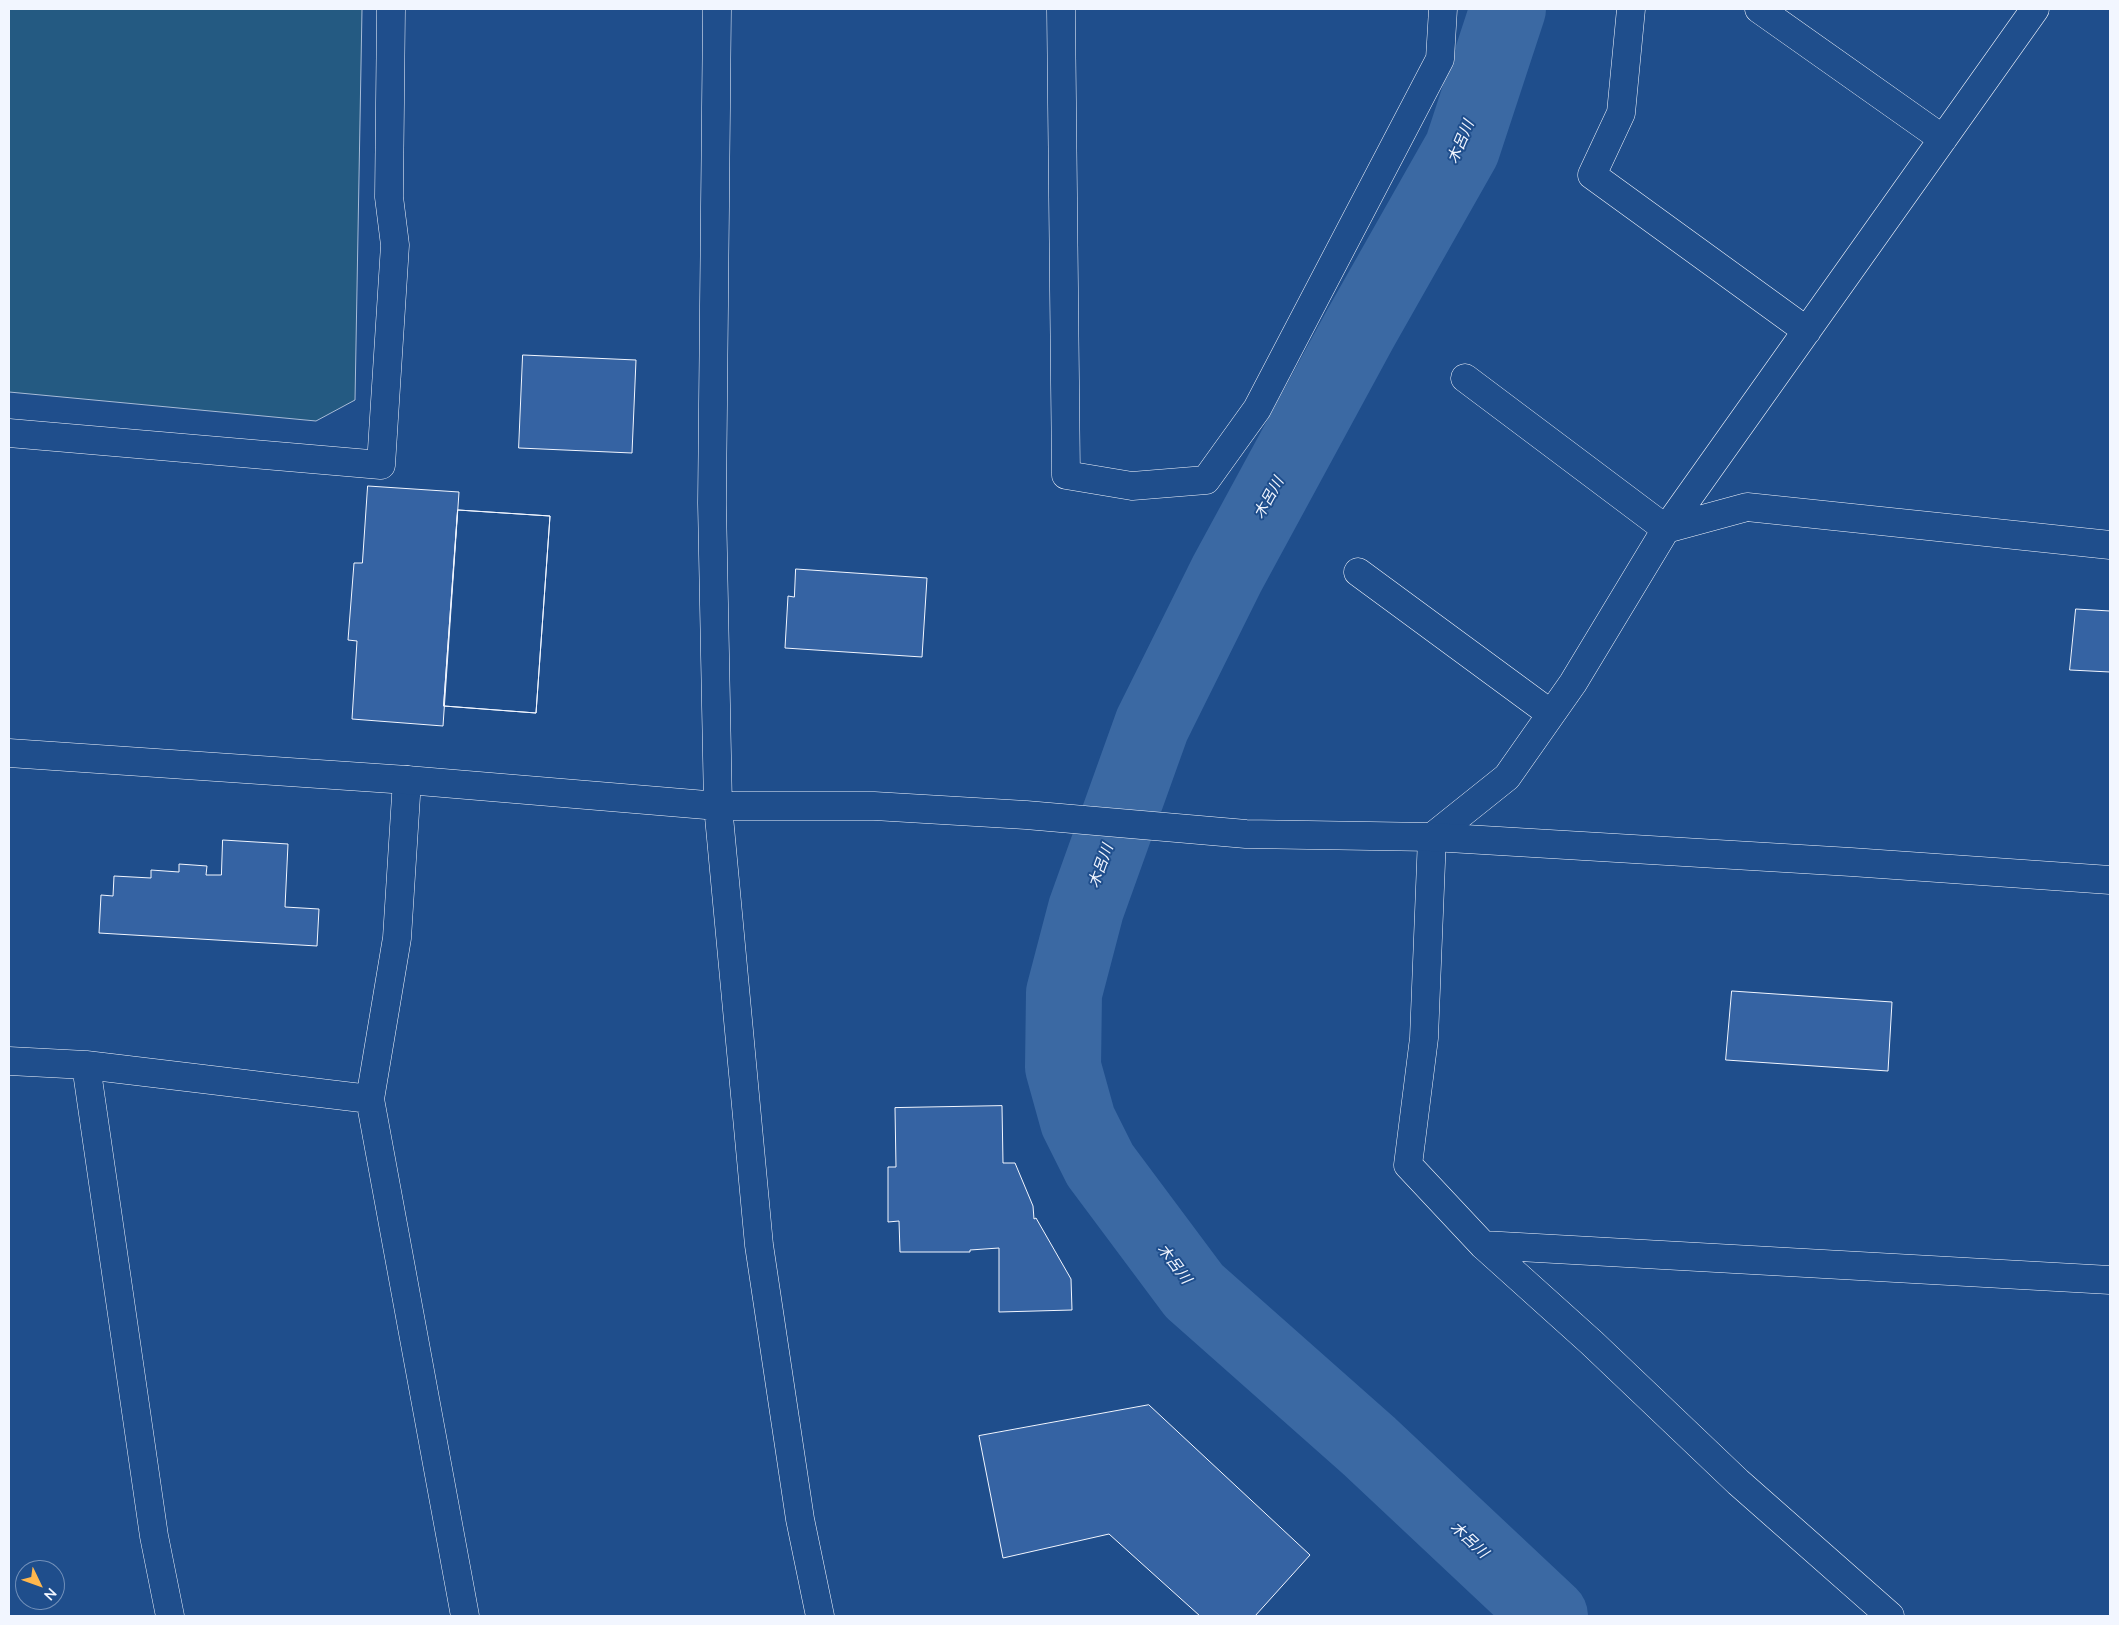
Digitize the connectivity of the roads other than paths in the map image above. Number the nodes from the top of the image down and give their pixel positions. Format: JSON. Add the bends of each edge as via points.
{"nodes":[{"id":1,"x":391,"y":9,"type":"edge"},
{"id":2,"x":717,"y":9,"type":"edge"},
{"id":3,"x":1061,"y":9,"type":"edge"},
{"id":4,"x":1443,"y":9,"type":"edge"},
{"id":5,"x":1631,"y":9,"type":"edge"},
{"id":6,"x":1759,"y":9,"type":"edge"},
{"id":7,"x":2035,"y":9,"type":"edge"},
{"id":8,"x":1943,"y":139,"type":"junction"},
{"id":9,"x":1807,"y":331,"type":"junction"},
{"id":10,"x":1464,"y":378,"type":"dead end"},
{"id":11,"x":9,"y":433,"type":"edge"},
{"id":12,"x":1666,"y":529,"type":"junction"},
{"id":13,"x":2110,"y":546,"type":"edge"},
{"id":14,"x":1358,"y":572,"type":"dead end"},
{"id":15,"x":1551,"y":714,"type":"junction"},
{"id":16,"x":9,"y":753,"type":"edge"},
{"id":17,"x":407,"y":780,"type":"junction"},
{"id":18,"x":718,"y":806,"type":"junction"},
{"id":19,"x":1432,"y":837,"type":"junction"},
{"id":20,"x":2110,"y":880,"type":"edge"},
{"id":21,"x":9,"y":1061,"type":"edge"},
{"id":22,"x":86,"y":1065,"type":"junction"},
{"id":23,"x":370,"y":1099,"type":"junction"},
{"id":24,"x":1483,"y":1245,"type":"junction"},
{"id":25,"x":2110,"y":1280,"type":"edge"},
{"id":26,"x":462,"y":1615,"type":"edge"},
{"id":27,"x":170,"y":1616,"type":"edge"},
{"id":28,"x":820,"y":1616,"type":"edge"},
{"id":29,"x":1890,"y":1616,"type":"edge"}],
"edges":[{"from":1,"to":11,"type":"street","via":[[389,197],[395,245],[381,465]]},
{"from":2,"to":18,"type":"street","via":[[712,503]]},
{"from":3,"to":4,"type":"street","via":[[1066,475],[1132,486],[1206,480],[1256,409],[1440,59]]},
{"from":5,"to":9,"type":"street","via":[[1621,114],[1592,175]]},
{"from":6,"to":8,"type":"street"},
{"from":7,"to":8,"type":"street"},
{"from":8,"to":9,"type":"street"},
{"from":9,"to":12,"type":"street"},
{"from":10,"to":12,"type":"street"},
{"from":12,"to":13,"type":"street","via":[[1747,507]]},
{"from":12,"to":15,"type":"street"},
{"from":14,"to":15,"type":"street"},
{"from":15,"to":19,"type":"street","via":[[1507,777]]},
{"from":16,"to":17,"type":"street"},
{"from":17,"to":18,"type":"street"},
{"from":17,"to":23,"type":"street","via":[[397,938]]},
{"from":18,"to":19,"type":"street","via":[[874,806],[1246,834]]},
{"from":18,"to":28,"type":"street","via":[[759,1245],[800,1519]]},
{"from":19,"to":20,"type":"street"},
{"from":19,"to":24,"type":"street","via":[[1424,1038],[1408,1165]]},
{"from":21,"to":22,"type":"street"},
{"from":22,"to":23,"type":"street"},
{"from":22,"to":27,"type":"street","via":[[154,1536]]},
{"from":23,"to":26,"type":"street"},
{"from":24,"to":25,"type":"street"},
{"from":24,"to":29,"type":"street","via":[[1738,1482]]}]}
